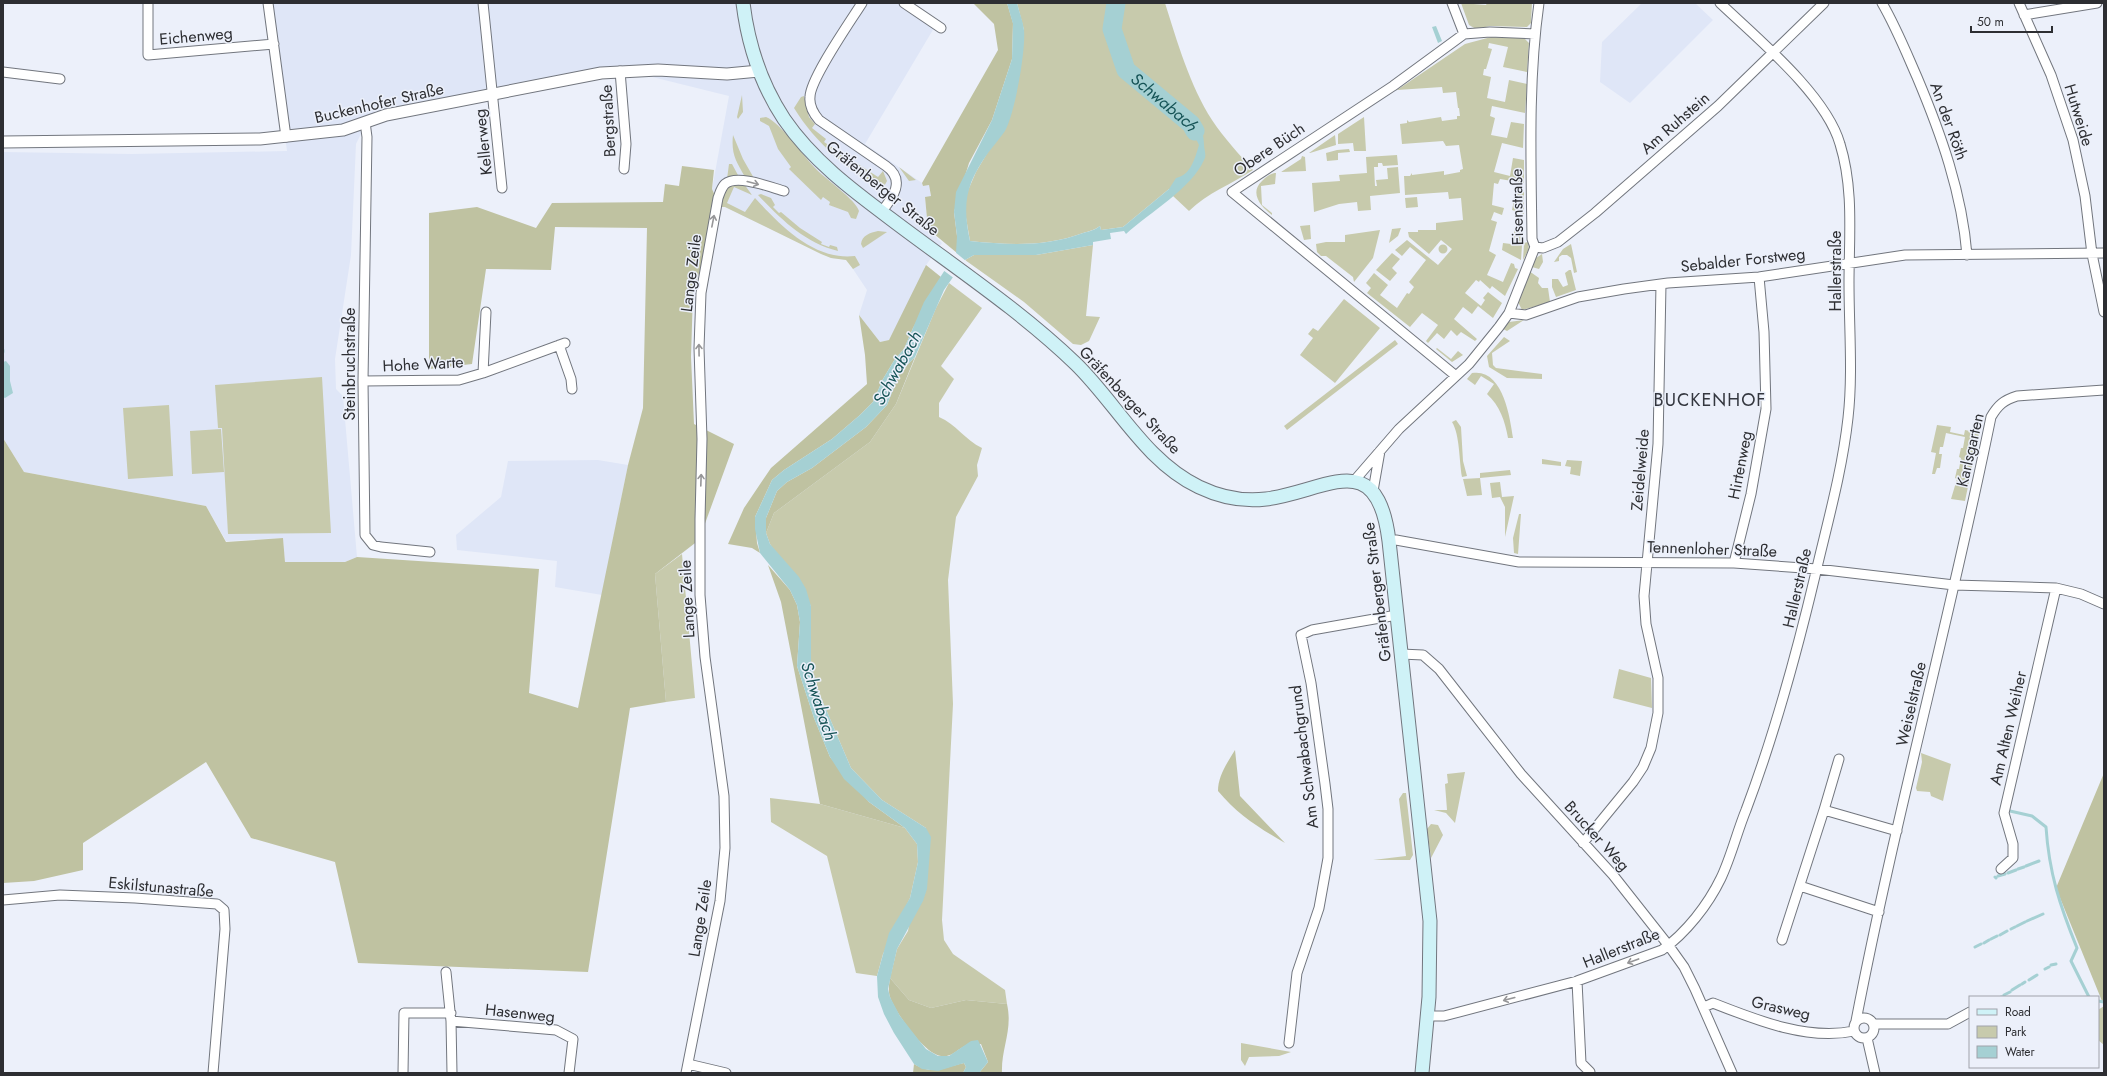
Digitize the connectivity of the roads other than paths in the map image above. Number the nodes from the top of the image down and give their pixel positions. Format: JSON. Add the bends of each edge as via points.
{"nodes":[{"id":1,"x":148,"y":3,"type":"edge"},
{"id":2,"x":268,"y":3,"type":"edge"},
{"id":3,"x":483,"y":3,"type":"edge"},
{"id":4,"x":743,"y":3,"type":"edge"},
{"id":5,"x":862,"y":3,"type":"edge"},
{"id":6,"x":904,"y":3,"type":"edge"},
{"id":7,"x":1452,"y":3,"type":"edge"},
{"id":8,"x":1538,"y":3,"type":"edge"},
{"id":9,"x":1720,"y":3,"type":"edge"},
{"id":10,"x":1824,"y":3,"type":"edge"},
{"id":11,"x":1882,"y":3,"type":"edge"},
{"id":12,"x":2019,"y":3,"type":"edge"},
{"id":13,"x":2097,"y":3,"type":"edge"},
{"id":14,"x":2024,"y":15,"type":"junction"},
{"id":15,"x":941,"y":28,"type":"dead end"},
{"id":16,"x":1464,"y":34,"type":"junction"},
{"id":17,"x":1534,"y":34,"type":"junction"},
{"id":18,"x":274,"y":44,"type":"junction"},
{"id":19,"x":1772,"y":54,"type":"junction"},
{"id":20,"x":620,"y":71,"type":"junction"},
{"id":21,"x":759,"y":71,"type":"junction"},
{"id":22,"x":3,"y":72,"type":"edge"},
{"id":23,"x":60,"y":79,"type":"dead end"},
{"id":24,"x":493,"y":94,"type":"junction"},
{"id":25,"x":365,"y":122,"type":"junction"},
{"id":26,"x":286,"y":137,"type":"junction"},
{"id":27,"x":3,"y":142,"type":"edge"},
{"id":28,"x":624,"y":169,"type":"dead end"},
{"id":29,"x":502,"y":188,"type":"dead end"},
{"id":30,"x":784,"y":191,"type":"dead end"},
{"id":31,"x":881,"y":212,"type":"junction"},
{"id":32,"x":1534,"y":248,"type":"junction"},
{"id":33,"x":2092,"y":254,"type":"junction"},
{"id":34,"x":2104,"y":254,"type":"edge"},
{"id":35,"x":1967,"y":255,"type":"junction"},
{"id":36,"x":1849,"y":262,"type":"junction"},
{"id":37,"x":1759,"y":277,"type":"junction"},
{"id":38,"x":1661,"y":284,"type":"junction"},
{"id":39,"x":486,"y":312,"type":"dead end"},
{"id":40,"x":2104,"y":312,"type":"edge"},
{"id":41,"x":1509,"y":313,"type":"junction"},
{"id":42,"x":484,"y":373,"type":"junction"},
{"id":43,"x":1456,"y":376,"type":"junction"},
{"id":44,"x":363,"y":381,"type":"junction"},
{"id":45,"x":572,"y":389,"type":"dead end"},
{"id":46,"x":2104,"y":390,"type":"edge"},
{"id":47,"x":1380,"y":451,"type":"junction"},
{"id":48,"x":1354,"y":481,"type":"junction"},
{"id":49,"x":1372,"y":491,"type":"junction"},
{"id":50,"x":1389,"y":541,"type":"junction"},
{"id":51,"x":430,"y":552,"type":"dead end"},
{"id":52,"x":1647,"y":562,"type":"junction"},
{"id":53,"x":1734,"y":563,"type":"junction"},
{"id":54,"x":1817,"y":569,"type":"junction"},
{"id":55,"x":1954,"y":584,"type":"junction"},
{"id":56,"x":2056,"y":588,"type":"junction"},
{"id":57,"x":2104,"y":604,"type":"edge"},
{"id":58,"x":1397,"y":615,"type":"junction"},
{"id":59,"x":1401,"y":654,"type":"junction"},
{"id":60,"x":1839,"y":759,"type":"dead end"},
{"id":61,"x":1824,"y":810,"type":"junction"},
{"id":62,"x":1897,"y":831,"type":"junction"},
{"id":63,"x":1583,"y":843,"type":"junction"},
{"id":64,"x":2001,"y":869,"type":"dead end"},
{"id":65,"x":1800,"y":886,"type":"junction"},
{"id":66,"x":3,"y":900,"type":"edge"},
{"id":67,"x":1879,"y":912,"type":"junction"},
{"id":68,"x":1782,"y":940,"type":"dead end"},
{"id":69,"x":1669,"y":946,"type":"junction"},
{"id":70,"x":446,"y":972,"type":"dead end"},
{"id":71,"x":1577,"y":981,"type":"junction"},
{"id":72,"x":1704,"y":1007,"type":"junction"},
{"id":73,"x":1969,"y":1013,"type":"edge"},
{"id":74,"x":1427,"y":1016,"type":"junction"},
{"id":75,"x":451,"y":1017,"type":"junction"},
{"id":76,"x":1856,"y":1021,"type":"junction"},
{"id":77,"x":1874,"y":1024,"type":"junction"},
{"id":78,"x":1854,"y":1031,"type":"junction"},
{"id":79,"x":1867,"y":1038,"type":"junction"},
{"id":80,"x":1289,"y":1043,"type":"dead end"},
{"id":81,"x":687,"y":1069,"type":"edge"},
{"id":82,"x":1590,"y":1072,"type":"edge"},
{"id":83,"x":213,"y":1073,"type":"edge"},
{"id":84,"x":403,"y":1073,"type":"edge"},
{"id":85,"x":452,"y":1073,"type":"edge"},
{"id":86,"x":569,"y":1073,"type":"edge"},
{"id":87,"x":726,"y":1073,"type":"edge"},
{"id":88,"x":1422,"y":1073,"type":"edge"},
{"id":89,"x":1732,"y":1073,"type":"edge"},
{"id":90,"x":1875,"y":1073,"type":"edge"}],
"edges":[{"from":1,"to":18,"type":"street","name":"Eichenweg","via":[[148,55]]},
{"from":2,"to":18,"type":"street"},
{"from":3,"to":24,"type":"street","name":"Kellerweg"},
{"from":4,"to":21,"type":"main road","name":"Gräfenberger Straße"},
{"from":5,"to":31,"type":"street","via":[[813,83],[810,100],[818,120],[894,174],[897,181],[895,192]]},
{"from":6,"to":15,"type":"street"},
{"from":7,"to":16,"type":"street"},
{"from":8,"to":17,"type":"street","name":"Eisenstraße"},
{"from":9,"to":19,"type":"street","name":"Hallerstraße"},
{"from":10,"to":19,"type":"street","name":"Am Ruhstein"},
{"from":11,"to":35,"type":"street","name":"An der Röth","via":[[1902,41],[1927,100],[1948,159],[1960,208]]},
{"from":12,"to":14,"type":"street","name":"Hutweide"},
{"from":13,"to":14,"type":"street"},
{"from":14,"to":33,"type":"street","name":"Hutweide","via":[[2050,75],[2073,140],[2085,196]]},
{"from":16,"to":17,"type":"street"},
{"from":16,"to":43,"type":"street","name":"Obere Büch","via":[[1392,86],[1232,192]]},
{"from":17,"to":32,"type":"street","name":"Eisenstraße","via":[[1531,115]]},
{"from":18,"to":26,"type":"street"},
{"from":19,"to":32,"type":"street","name":"Am Ruhstein","via":[[1707,116],[1595,213],[1558,242]]},
{"from":19,"to":36,"type":"street","name":"Hallerstraße","via":[[1814,96],[1832,122],[1840,141],[1847,168]]},
{"from":20,"to":21,"type":"street","name":"Buckenhofer Straße","via":[[676,70],[727,74]]},
{"from":20,"to":24,"type":"street","name":"Buckenhofer Straße"},
{"from":20,"to":28,"type":"street","name":"Bergstraße","via":[[626,144]]},
{"from":21,"to":31,"type":"main road","name":"Gräfenberger Straße","via":[[780,113],[799,138],[829,170]]},
{"from":22,"to":23,"type":"street"},
{"from":24,"to":25,"type":"street","name":"Buckenhofer Straße","via":[[386,115]]},
{"from":24,"to":29,"type":"street","name":"Kellerweg"},
{"from":25,"to":26,"type":"street","name":"Buckenhofer Straße","via":[[343,130]]},
{"from":25,"to":44,"type":"street","name":"Steinbruchstraße","via":[[367,137]]},
{"from":26,"to":27,"type":"street","name":"Buckenhofer Straße"},
{"from":81,"to":30,"type":"street","name":"Lange Zeile","one_way":true,"via":[[720,901],[726,819],[705,657],[700,595],[701,293],[718,198],[725,185],[736,180]]},
{"from":31,"to":48,"type":"main road","name":"Gräfenberger Straße","via":[[1040,332],[1076,364],[1151,451],[1174,472],[1200,488],[1230,498],[1258,500],[1335,481]]},
{"from":32,"to":41,"type":"street","name":"Eisenstraße"},
{"from":33,"to":34,"type":"street","name":"Sebalder Forstweg"},
{"from":33,"to":35,"type":"street","name":"Sebalder Forstweg"},
{"from":33,"to":40,"type":"street","name":"Hutweide"},
{"from":35,"to":36,"type":"street","name":"Sebalder Forstweg","via":[[1905,255]]},
{"from":36,"to":37,"type":"street","name":"Sebalder Forstweg"},
{"from":36,"to":54,"type":"street","name":"Hallerstraße","via":[[1848,416],[1842,464]]},
{"from":37,"to":38,"type":"street","name":"Sebalder Forstweg"},
{"from":37,"to":53,"type":"street","name":"Hirtenweg","via":[[1764,332],[1766,409]]},
{"from":38,"to":41,"type":"street","name":"Sebalder Forstweg","via":[[1578,297],[1526,315]]},
{"from":38,"to":52,"type":"street","name":"Zeidelweide","via":[[1658,444]]},
{"from":39,"to":42,"type":"street","name":"Hohe Warte"},
{"from":41,"to":43,"type":"street","name":"Eisenstraße","via":[[1469,364]]},
{"from":42,"to":44,"type":"street","name":"Hohe Warte","via":[[444,381]]},
{"from":42,"to":45,"type":"street","name":"Hohe Warte","via":[[562,344]]},
{"from":43,"to":47,"type":"street","name":"Eisenstraße","via":[[1398,430]]},
{"from":44,"to":51,"type":"street","name":"Steinbruchstraße","via":[[365,535],[372,545]]},
{"from":46,"to":55,"type":"street","name":"Karlsgarten","via":[[2018,396],[2006,399],[1996,407],[1991,417]]},
{"from":47,"to":48,"type":"street","name":"Eisenstraße"},
{"from":47,"to":49,"type":"street","name":"Eisenstraße"},
{"from":48,"to":49,"type":"main road","name":"Gräfenberger Straße"},
{"from":49,"to":50,"type":"main road","name":"Gräfenberger Straße","via":[[1383,509]]},
{"from":50,"to":52,"type":"street","name":"Tennenloher Straße","via":[[1396,540],[1519,562]]},
{"from":50,"to":58,"type":"main road","name":"Gräfenberger Straße"},
{"from":52,"to":53,"type":"street","name":"Tennenloher Straße"},
{"from":52,"to":63,"type":"street","name":"Zeidelweide","via":[[1645,615],[1658,685],[1655,731],[1641,770]]},
{"from":53,"to":54,"type":"street","name":"Tennenloher Straße"},
{"from":54,"to":55,"type":"street","name":"Tennenloher Straße"},
{"from":54,"to":69,"type":"street","name":"Hallerstraße","via":[[1798,652],[1773,734],[1721,878],[1694,919]]},
{"from":55,"to":56,"type":"street","name":"Tennenloher Straße"},
{"from":55,"to":62,"type":"street","name":"Weiselstraße"},
{"from":56,"to":57,"type":"street","name":"Tennenloher Straße","via":[[2081,594]]},
{"from":56,"to":64,"type":"street","name":"Am Alten Weiher","via":[[2004,812],[2014,858]]},
{"from":58,"to":59,"type":"main road","name":"Gräfenberger Straße"},
{"from":58,"to":80,"type":"street","name":"Am Schwabachgrund","via":[[1312,630],[1301,635],[1311,683],[1326,790],[1328,858],[1319,908],[1297,973]]},
{"from":59,"to":63,"type":"street","name":"Brucker Weg","via":[[1423,655],[1439,669],[1521,774]]},
{"from":59,"to":74,"type":"main road","name":"Gräfenberger Straße","via":[[1430,921]]},
{"from":60,"to":61,"type":"street"},
{"from":61,"to":62,"type":"street"},
{"from":61,"to":65,"type":"street"},
{"from":62,"to":67,"type":"street","name":"Weiselstraße"},
{"from":63,"to":69,"type":"street","name":"Brucker Weg","via":[[1613,875]]},
{"from":65,"to":67,"type":"street"},
{"from":65,"to":68,"type":"street"},
{"from":66,"to":83,"type":"street","name":"Eskilstunastraße","via":[[60,895],[217,904],[224,910],[225,929]]},
{"from":67,"to":76,"type":"street","name":"Weiselstraße"},
{"from":69,"to":71,"type":"street","name":"Hallerstraße","one_way":true},
{"from":69,"to":72,"type":"street","name":"Brucker Weg","via":[[1684,968]]},
{"from":70,"to":75,"type":"street"},
{"from":71,"to":74,"type":"street","name":"Hallerstraße","one_way":true,"via":[[1444,1016]]},
{"from":71,"to":82,"type":"street","via":[[1582,1063]]},
{"from":72,"to":78,"type":"street","name":"Grasweg","via":[[1713,1004],[1759,1020],[1805,1031],[1842,1034]]},
{"from":72,"to":89,"type":"street","name":"Brucker Weg"},
{"from":73,"to":77,"type":"street","via":[[1948,1024]]},
{"from":74,"to":88,"type":"main road","name":"Gräfenberger Straße"},
{"from":75,"to":84,"type":"street","via":[[404,1013]]},
{"from":75,"to":85,"type":"street"},
{"from":75,"to":86,"type":"street","name":"Hasenweg","via":[[556,1030],[573,1039]]},
{"from":76,"to":77,"type":"street","via":[[1866,1018]]},
{"from":76,"to":78,"type":"street"},
{"from":77,"to":79,"type":"street","via":[[1874,1031]]},
{"from":78,"to":79,"type":"street","via":[[1861,1038]]},
{"from":79,"to":90,"type":"street"},
{"from":81,"to":87,"type":"street"}]}
